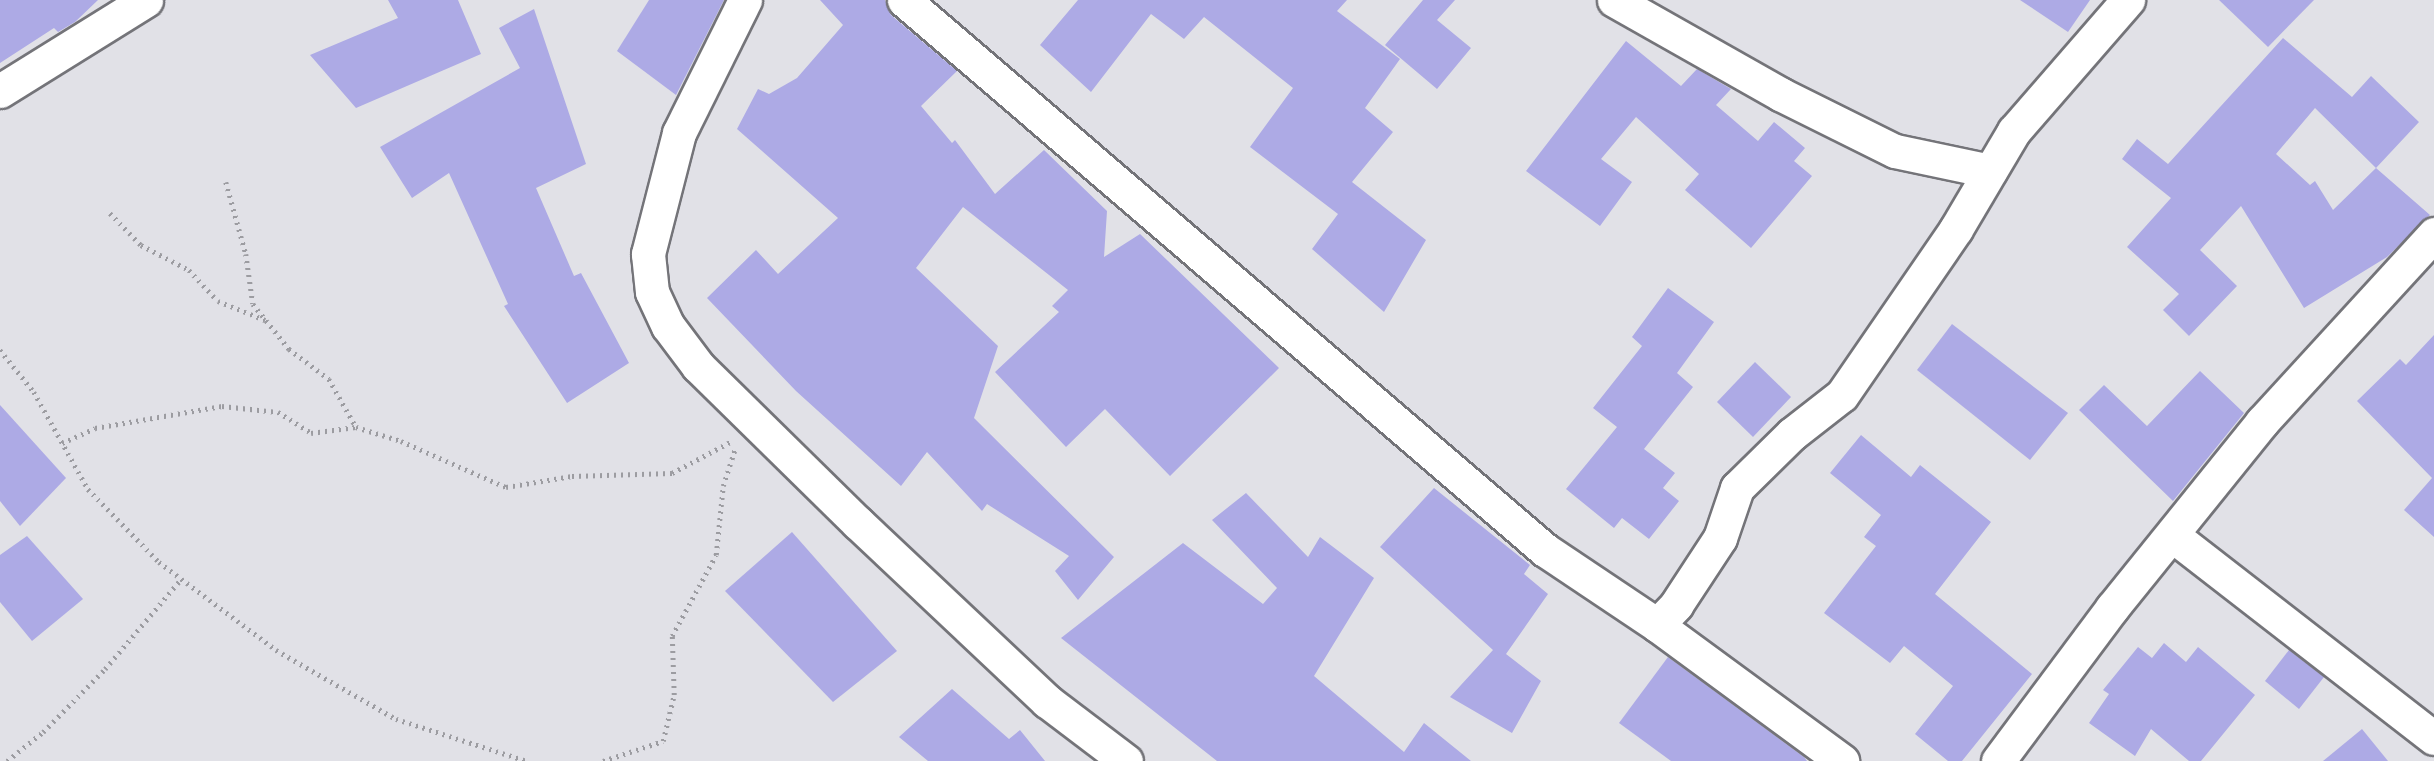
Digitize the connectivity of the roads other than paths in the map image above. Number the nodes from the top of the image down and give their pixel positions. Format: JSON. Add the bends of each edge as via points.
{"nodes":[{"id":1,"x":146,"y":0,"type":"edge"},
{"id":2,"x":745,"y":0,"type":"edge"},
{"id":3,"x":904,"y":0,"type":"edge"},
{"id":4,"x":1614,"y":0,"type":"edge"},
{"id":5,"x":2128,"y":0,"type":"edge"},
{"id":6,"x":0,"y":91,"type":"edge"},
{"id":7,"x":1990,"y":171,"type":"junction"},
{"id":8,"x":2434,"y":234,"type":"edge"},
{"id":9,"x":2172,"y":536,"type":"junction"},
{"id":10,"x":1657,"y":625,"type":"junction"},
{"id":11,"x":2434,"y":738,"type":"edge"},
{"id":12,"x":1126,"y":761,"type":"edge"},
{"id":13,"x":1842,"y":761,"type":"edge"},
{"id":14,"x":1997,"y":761,"type":"edge"}],
"edges":[{"from":1,"to":6,"type":"street"},
{"from":2,"to":12,"type":"street","via":[[679,133],[648,254],[652,292],[668,326],[698,366],[858,523],[1048,701]]},
{"from":3,"to":10,"type":"street","via":[[1545,550]]},
{"from":4,"to":7,"type":"street","via":[[1780,94],[1895,151]]},
{"from":5,"to":7,"type":"street","via":[[2014,131]]},
{"from":7,"to":10,"type":"street","via":[[1949,240],[1842,395],[1792,434],[1737,488],[1720,538],[1676,605]]},
{"from":8,"to":9,"type":"street","via":[[2262,422]]},
{"from":9,"to":11,"type":"street"},
{"from":9,"to":14,"type":"street"},
{"from":10,"to":13,"type":"street"}]}
